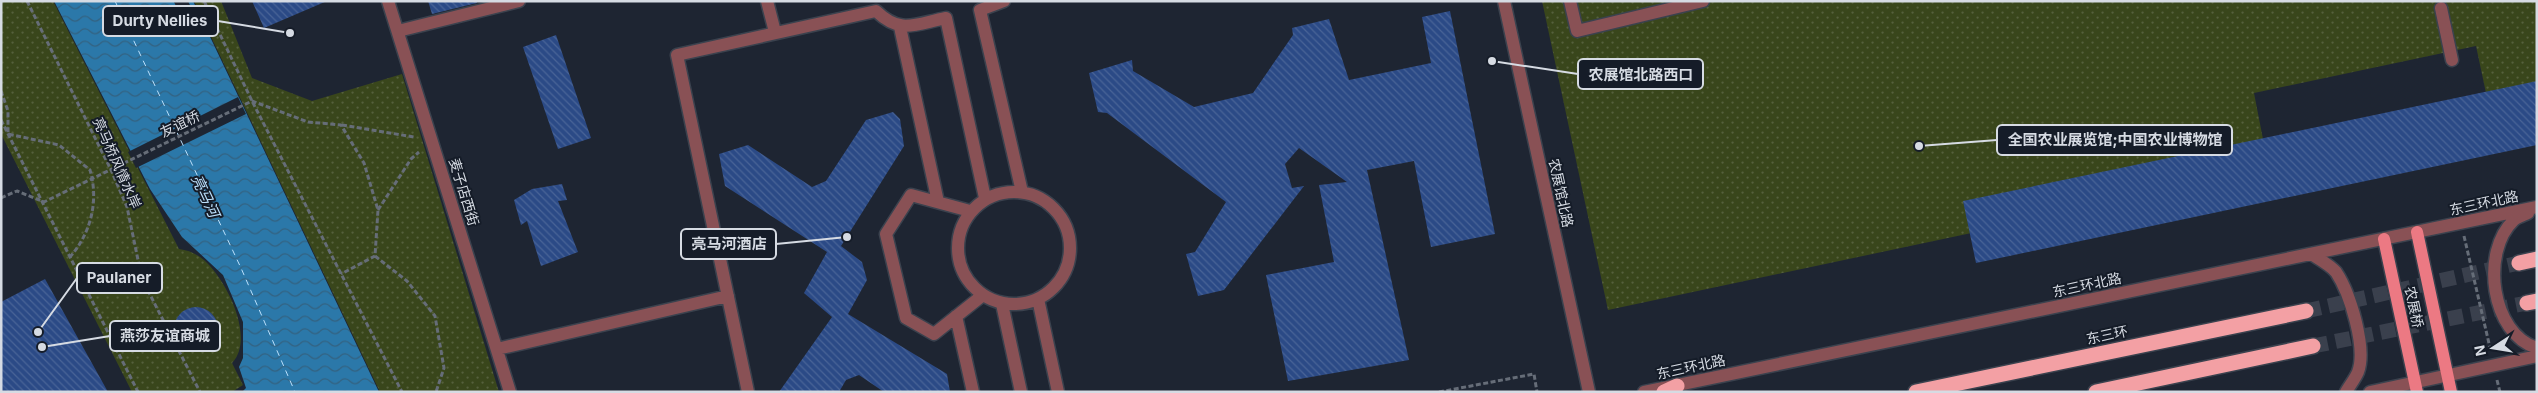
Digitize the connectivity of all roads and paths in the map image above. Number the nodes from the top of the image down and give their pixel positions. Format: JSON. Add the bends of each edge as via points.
{"nodes":[{"id":1,"x":27,"y":1,"type":"edge"},
{"id":2,"x":204,"y":1,"type":"edge"},
{"id":3,"x":388,"y":1,"type":"edge"},
{"id":4,"x":519,"y":1,"type":"edge"},
{"id":5,"x":767,"y":1,"type":"edge"},
{"id":6,"x":1004,"y":1,"type":"edge"},
{"id":7,"x":1504,"y":1,"type":"edge"},
{"id":8,"x":1570,"y":1,"type":"edge"},
{"id":9,"x":1703,"y":1,"type":"edge"},
{"id":10,"x":1679,"y":4,"type":"edge"},
{"id":11,"x":2441,"y":8,"type":"dead end"},
{"id":12,"x":900,"y":27,"type":"junction"},
{"id":13,"x":398,"y":32,"type":"junction"},
{"id":14,"x":774,"y":32,"type":"junction"},
{"id":15,"x":2452,"y":60,"type":"dead end"},
{"id":16,"x":1,"y":91,"type":"edge"},
{"id":17,"x":252,"y":101,"type":"junction"},
{"id":18,"x":1,"y":120,"type":"edge"},
{"id":19,"x":341,"y":125,"type":"junction"},
{"id":20,"x":8,"y":134,"type":"junction"},
{"id":21,"x":432,"y":140,"type":"junction"},
{"id":22,"x":111,"y":170,"type":"junction"},
{"id":23,"x":92,"y":179,"type":"junction"},
{"id":24,"x":1022,"y":192,"type":"junction"},
{"id":25,"x":1,"y":198,"type":"edge"},
{"id":26,"x":985,"y":198,"type":"junction"},
{"id":27,"x":44,"y":202,"type":"junction"},
{"id":28,"x":938,"y":202,"type":"junction"},
{"id":29,"x":2537,"y":208,"type":"edge"},
{"id":30,"x":378,"y":210,"type":"junction"},
{"id":31,"x":970,"y":211,"type":"junction"},
{"id":32,"x":2461,"y":223,"type":"junction"},
{"id":33,"x":2417,"y":232,"type":"junction"},
{"id":34,"x":2384,"y":239,"type":"junction"},
{"id":35,"x":2311,"y":254,"type":"junction"},
{"id":36,"x":375,"y":256,"type":"junction"},
{"id":37,"x":70,"y":257,"type":"junction"},
{"id":38,"x":2537,"y":259,"type":"edge"},
{"id":39,"x":2519,"y":263,"type":"tunnel mouth"},
{"id":40,"x":341,"y":274,"type":"junction"},
{"id":41,"x":983,"y":295,"type":"junction"},
{"id":42,"x":728,"y":296,"type":"junction"},
{"id":43,"x":1038,"y":299,"type":"junction"},
{"id":44,"x":1002,"y":304,"type":"junction"},
{"id":45,"x":2306,"y":311,"type":"tunnel mouth"},
{"id":46,"x":956,"y":316,"type":"junction"},
{"id":47,"x":2313,"y":346,"type":"tunnel mouth"},
{"id":48,"x":2537,"y":348,"type":"edge"},
{"id":49,"x":497,"y":349,"type":"junction"},
{"id":50,"x":2537,"y":356,"type":"edge"},
{"id":51,"x":2494,"y":365,"type":"junction"},
{"id":52,"x":2448,"y":375,"type":"junction"},
{"id":53,"x":2416,"y":387,"type":"edge"},
{"id":54,"x":1670,"y":389,"type":"edge"},
{"id":55,"x":138,"y":392,"type":"edge"},
{"id":56,"x":200,"y":392,"type":"edge"},
{"id":57,"x":402,"y":392,"type":"edge"},
{"id":58,"x":436,"y":392,"type":"edge"},
{"id":59,"x":510,"y":392,"type":"edge"},
{"id":60,"x":748,"y":392,"type":"edge"},
{"id":61,"x":973,"y":392,"type":"edge"},
{"id":62,"x":1021,"y":392,"type":"edge"},
{"id":63,"x":1058,"y":392,"type":"edge"},
{"id":64,"x":1439,"y":392,"type":"edge"},
{"id":65,"x":1537,"y":392,"type":"edge"},
{"id":66,"x":1589,"y":392,"type":"edge"},
{"id":67,"x":1644,"y":392,"type":"edge"},
{"id":68,"x":1916,"y":392,"type":"edge"},
{"id":69,"x":2096,"y":392,"type":"edge"},
{"id":70,"x":2346,"y":392,"type":"edge"},
{"id":71,"x":2370,"y":392,"type":"edge"},
{"id":72,"x":2451,"y":392,"type":"edge"}],
"edges":[{"from":1,"to":22,"type":"path","name":"亮马桥风情水岸"},
{"from":2,"to":17,"type":"path"},
{"from":3,"to":13,"type":"street","name":"麦子店西街"},
{"from":4,"to":13,"type":"street"},
{"from":5,"to":14,"type":"street"},
{"from":6,"to":24,"type":"street","via":[[980,10]]},
{"from":7,"to":66,"type":"street","name":"农展馆北路"},
{"from":8,"to":10,"type":"street","via":[[1577,31]]},
{"from":9,"to":10,"type":"street"},
{"from":11,"to":15,"type":"street"},
{"from":12,"to":14,"type":"street","via":[[888,23],[876,11]]},
{"from":12,"to":26,"type":"street","via":[[946,18]]},
{"from":12,"to":28,"type":"street"},
{"from":13,"to":21,"type":"street","name":"麦子店西街"},
{"from":14,"to":42,"type":"street","via":[[677,55]]},
{"from":16,"to":20,"type":"path","via":[[8,112]]},
{"from":17,"to":19,"type":"path","via":[[308,122]]},
{"from":17,"to":22,"type":"path","name":"友谊桥"},
{"from":17,"to":40,"type":"path"},
{"from":18,"to":20,"type":"path"},
{"from":19,"to":21,"type":"path"},
{"from":19,"to":30,"type":"path","via":[[364,163]]},
{"from":20,"to":23,"type":"path","via":[[59,145],[90,170]]},
{"from":20,"to":27,"type":"path"},
{"from":21,"to":30,"type":"path","via":[[411,159]]},
{"from":21,"to":49,"type":"street","name":"麦子店西街"},
{"from":22,"to":23,"type":"path","name":"友谊桥"},
{"from":22,"to":56,"type":"path","name":"亮马桥风情水岸","via":[[127,207],[142,278]]},
{"from":23,"to":27,"type":"path","name":"友谊桥"},
{"from":23,"to":37,"type":"path","via":[[93,211],[80,246]]},
{"from":24,"to":26,"type":"street","via":[[1003,191]]},
{"from":24,"to":43,"type":"street","via":[[1039,196],[1055,208],[1068,230],[1070,249],[1066,269],[1047,294]]},
{"from":25,"to":27,"type":"path","via":[[16,191]]},
{"from":26,"to":31,"type":"street"},
{"from":27,"to":37,"type":"path"},
{"from":28,"to":31,"type":"street"},
{"from":28,"to":46,"type":"street","via":[[911,195],[886,234],[906,318],[934,334]]},
{"from":29,"to":32,"type":"street","name":"东三环北路"},
{"from":29,"to":48,"type":"street","via":[[2514,220],[2500,242],[2493,263],[2497,297],[2507,326],[2527,345]]},
{"from":30,"to":36,"type":"path"},
{"from":31,"to":41,"type":"street","via":[[960,228],[957,254],[963,273]]},
{"from":32,"to":33,"type":"street","name":"东三环北路"},
{"from":32,"to":51,"type":"path"},
{"from":33,"to":34,"type":"street","name":"东三环北路"},
{"from":33,"to":52,"type":"main road","name":"农展桥"},
{"from":34,"to":35,"type":"street","name":"东三环北路"},
{"from":34,"to":53,"type":"main road","name":"农展桥"},
{"from":35,"to":54,"type":"street","name":"东三环北路"},
{"from":35,"to":70,"type":"street","via":[[2335,271],[2347,294],[2357,328],[2361,355],[2358,372]]},
{"from":36,"to":40,"type":"path"},
{"from":36,"to":58,"type":"path","via":[[407,280],[435,316],[444,368]]},
{"from":37,"to":55,"type":"path"},
{"from":38,"to":39,"type":"highway"},
{"from":40,"to":57,"type":"path"},
{"from":41,"to":44,"type":"street"},
{"from":41,"to":46,"type":"street"},
{"from":42,"to":49,"type":"street"},
{"from":42,"to":60,"type":"street"},
{"from":43,"to":44,"type":"street"},
{"from":43,"to":63,"type":"street"},
{"from":44,"to":62,"type":"street"},
{"from":45,"to":68,"type":"highway","name":"东三环"},
{"from":46,"to":61,"type":"street"},
{"from":47,"to":69,"type":"highway"},
{"from":49,"to":59,"type":"street","name":"麦子店西街"},
{"from":50,"to":51,"type":"street"},
{"from":51,"to":52,"type":"street"},
{"from":52,"to":53,"type":"street"},
{"from":52,"to":72,"type":"main road","name":"农展桥"},
{"from":53,"to":71,"type":"street"},
{"from":54,"to":67,"type":"street","name":"东三环北路"},
{"from":64,"to":65,"type":"path","via":[[1534,374]]}]}
